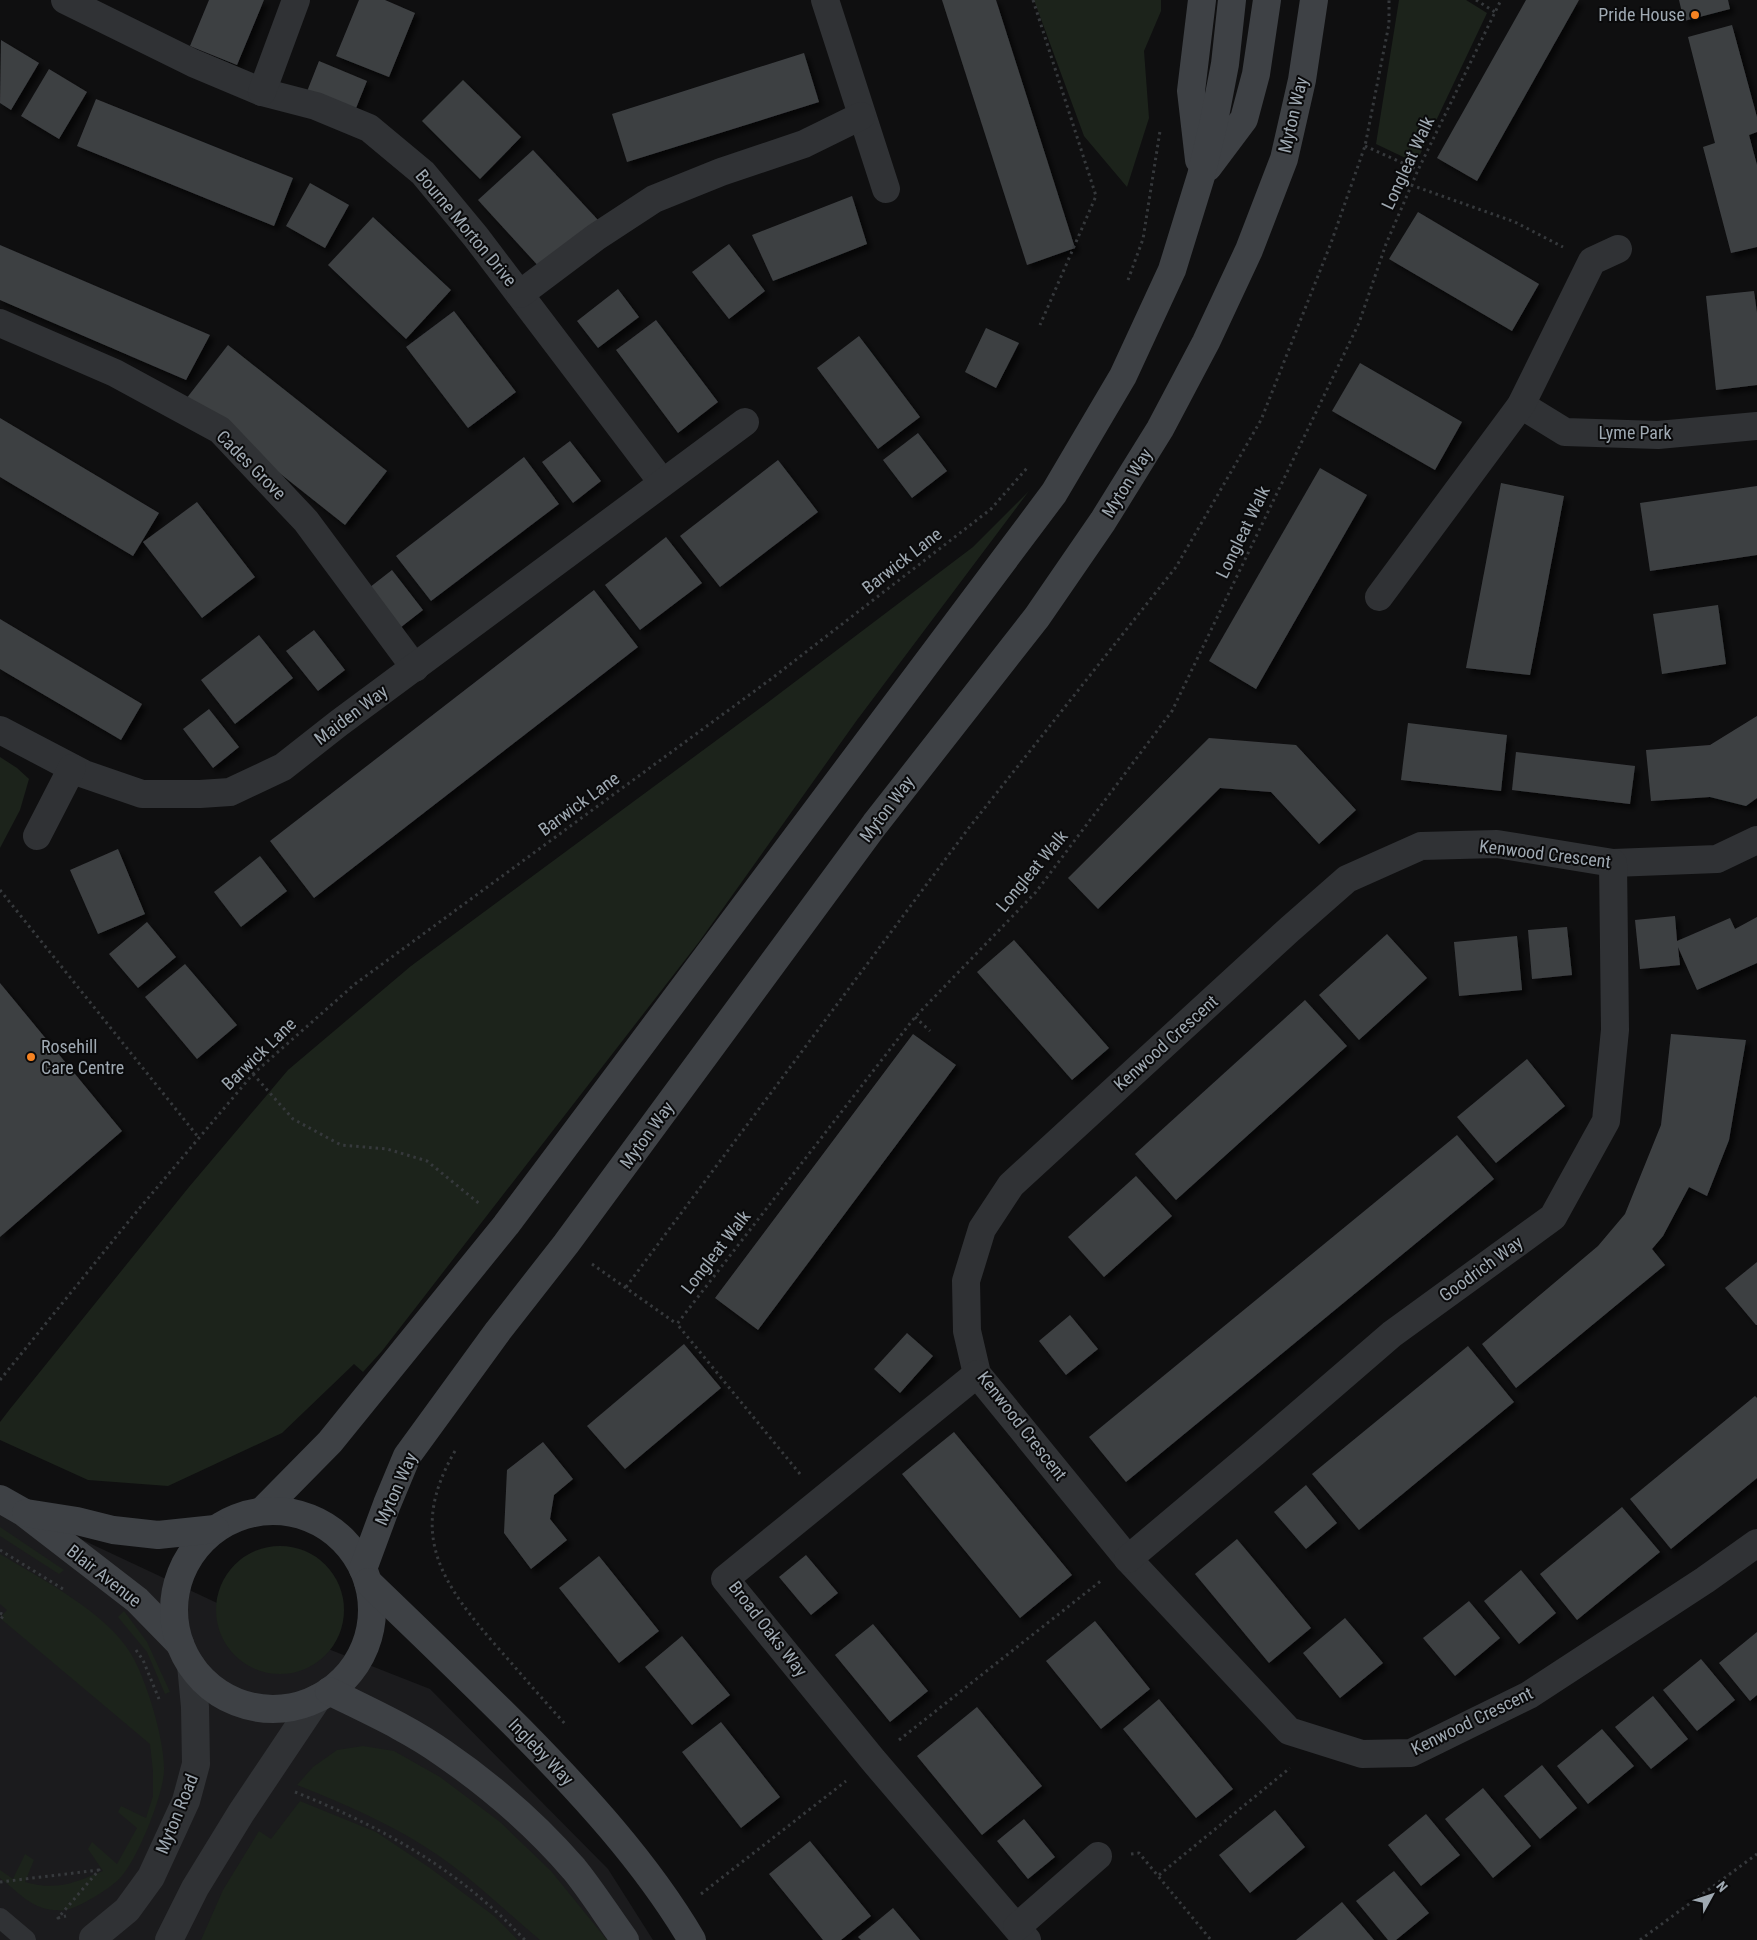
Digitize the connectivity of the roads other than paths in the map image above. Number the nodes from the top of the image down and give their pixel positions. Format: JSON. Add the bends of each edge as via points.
{"nodes":[{"id":1,"x":65,"y":0,"type":"edge"},
{"id":2,"x":296,"y":0,"type":"edge"},
{"id":3,"x":825,"y":0,"type":"edge"},
{"id":4,"x":1202,"y":0,"type":"edge"},
{"id":5,"x":1232,"y":0,"type":"edge"},
{"id":6,"x":1267,"y":0,"type":"edge"},
{"id":7,"x":1314,"y":0,"type":"edge"},
{"id":8,"x":262,"y":92,"type":"junction"},
{"id":9,"x":861,"y":116,"type":"junction"},
{"id":10,"x":1201,"y":176,"type":"junction"},
{"id":11,"x":886,"y":189,"type":"dead end"},
{"id":12,"x":1618,"y":249,"type":"dead end"},
{"id":13,"x":520,"y":294,"type":"junction"},
{"id":14,"x":0,"y":323,"type":"edge"},
{"id":15,"x":1521,"y":405,"type":"junction"},
{"id":16,"x":745,"y":422,"type":"dead end"},
{"id":17,"x":1757,"y":426,"type":"edge"},
{"id":18,"x":662,"y":482,"type":"junction"},
{"id":19,"x":1379,"y":597,"type":"dead end"},
{"id":20,"x":415,"y":668,"type":"junction"},
{"id":21,"x":0,"y":730,"type":"edge"},
{"id":22,"x":72,"y":768,"type":"junction"},
{"id":23,"x":37,"y":836,"type":"dead end"},
{"id":24,"x":1757,"y":840,"type":"edge"},
{"id":25,"x":1613,"y":863,"type":"junction"},
{"id":26,"x":977,"y":1374,"type":"junction"},
{"id":27,"x":11,"y":1506,"type":"edge"},
{"id":28,"x":262,"y":1511,"type":"junction"},
{"id":29,"x":215,"y":1529,"type":"junction"},
{"id":30,"x":1757,"y":1543,"type":"edge"},
{"id":31,"x":1128,"y":1559,"type":"junction"},
{"id":32,"x":365,"y":1576,"type":"junction"},
{"id":33,"x":185,"y":1655,"type":"junction"},
{"id":34,"x":323,"y":1695,"type":"junction"},
{"id":35,"x":1098,"y":1856,"type":"road end"},
{"id":36,"x":0,"y":1918,"type":"edge"},
{"id":37,"x":86,"y":1933,"type":"edge"},
{"id":38,"x":1022,"y":1933,"type":"edge"},
{"id":39,"x":26,"y":1940,"type":"edge"},
{"id":40,"x":170,"y":1940,"type":"edge"},
{"id":41,"x":626,"y":1940,"type":"edge"},
{"id":42,"x":692,"y":1940,"type":"edge"}],
"edges":[{"from":1,"to":8,"type":"street","name":"Bourne Morton Drive","via":[[193,63]]},
{"from":2,"to":8,"type":"street"},
{"from":3,"to":9,"type":"street"},
{"from":4,"to":10,"type":"street","via":[[1191,91]]},
{"from":5,"to":10,"type":"street","via":[[1225,64]]},
{"from":6,"to":10,"type":"street","via":[[1256,74],[1244,119]]},
{"from":7,"to":32,"type":"street","name":"Myton Way","via":[[1302,80],[1284,159],[1249,250],[1160,429],[1103,521],[1037,617],[875,824],[407,1456],[387,1504]]},
{"from":8,"to":13,"type":"street","name":"Bourne Morton Drive","via":[[316,106],[370,128],[423,173]]},
{"from":9,"to":11,"type":"street"},
{"from":9,"to":13,"type":"street","via":[[804,144],[720,172],[654,199],[596,236]]},
{"from":10,"to":28,"type":"street","via":[[1172,270],[1123,376],[1054,493],[506,1225],[330,1442]]},
{"from":12,"to":15,"type":"street","via":[[1592,261]]},
{"from":13,"to":18,"type":"street","name":"Bourne Morton Drive"},
{"from":14,"to":20,"type":"street","name":"Cades Grove","via":[[115,373],[220,430],[306,521]]},
{"from":15,"to":17,"type":"street","name":"Lyme Park","via":[[1565,432],[1658,435]]},
{"from":15,"to":19,"type":"street"},
{"from":16,"to":18,"type":"street","name":"Maiden Way"},
{"from":18,"to":20,"type":"street","name":"Maiden Way"},
{"from":20,"to":22,"type":"street","name":"Maiden Way","via":[[282,768],[230,792],[142,794]]},
{"from":21,"to":22,"type":"street","name":"Maiden Way"},
{"from":22,"to":23,"type":"street"},
{"from":24,"to":25,"type":"street","name":"Kenwood Crescent","via":[[1717,859]]},
{"from":25,"to":26,"type":"street","name":"Kenwood Crescent","via":[[1497,844],[1421,846],[1348,878],[1012,1185],[982,1229],[966,1281],[967,1331]]},
{"from":25,"to":31,"type":"street","name":"Goodrich Way","via":[[1615,1030],[1606,1121],[1553,1217],[1392,1334]]},
{"from":26,"to":31,"type":"street","name":"Kenwood Crescent"},
{"from":26,"to":38,"type":"street","name":"Broad Oaks Way","via":[[725,1579],[873,1760]]},
{"from":27,"to":29,"type":"street","name":"Blair Avenue","via":[[112,1530],[158,1535]]},
{"from":27,"to":33,"type":"street","name":"Blair Avenue","via":[[137,1600]]},
{"from":28,"to":29,"type":"street","via":[[230,1520]]},
{"from":28,"to":32,"type":"street","via":[[296,1514],[328,1528],[353,1552]]},
{"from":29,"to":33,"type":"street","via":[[196,1546],[182,1568],[175,1594],[174,1622]]},
{"from":30,"to":31,"type":"street","name":"Kenwood Crescent","via":[[1529,1695],[1411,1753],[1362,1754],[1289,1731]]},
{"from":32,"to":34,"type":"street","via":[[372,1609],[368,1635],[358,1660],[341,1682]]},
{"from":32,"to":42,"type":"street","name":"Ingleby Way","via":[[559,1770],[611,1828],[676,1913]]},
{"from":33,"to":34,"type":"street","name":"Blair Avenue","via":[[210,1687],[235,1702],[263,1708],[291,1707]]},
{"from":33,"to":37,"type":"street","name":"Myton Road","via":[[195,1707],[196,1764],[186,1800],[151,1877],[127,1910]]},
{"from":34,"to":40,"type":"street","via":[[241,1813],[200,1880]]},
{"from":34,"to":41,"type":"street","via":[[392,1722],[442,1752],[507,1803],[575,1871]]},
{"from":35,"to":38,"type":"street","name":"Broad Oaks Way"},
{"from":36,"to":39,"type":"lane"}]}
